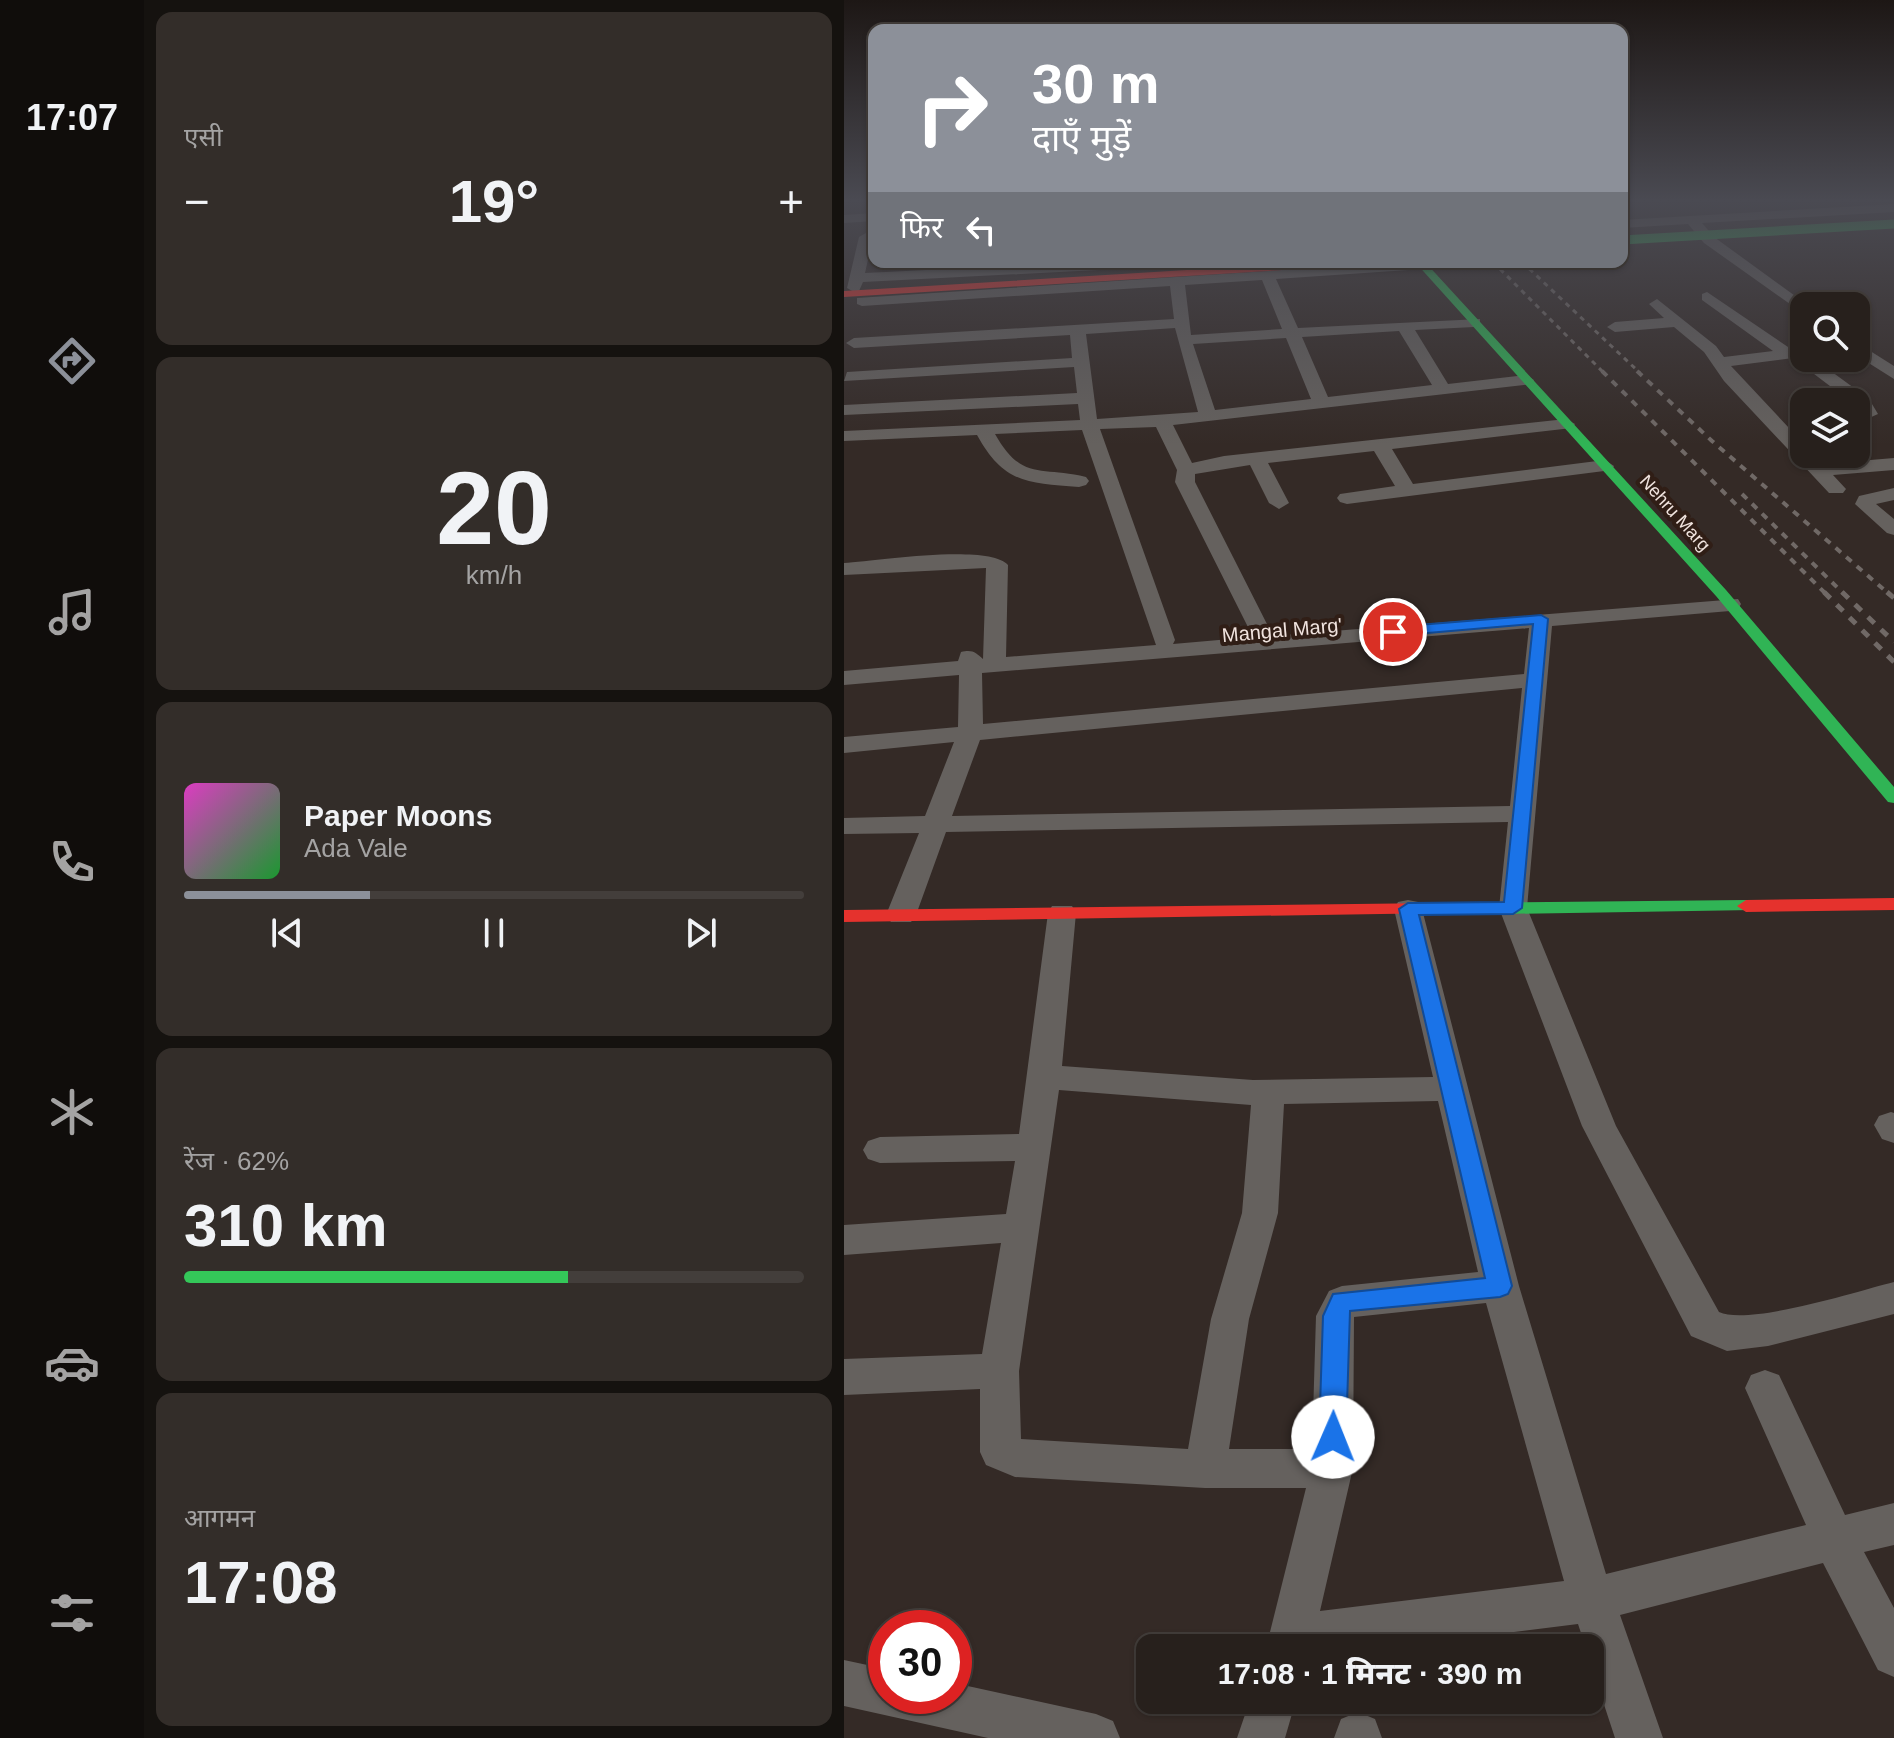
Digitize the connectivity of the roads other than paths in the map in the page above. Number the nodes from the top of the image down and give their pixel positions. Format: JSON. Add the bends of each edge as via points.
{"nodes":[{"id":1,"x":886,"y":283,"type":"edge"},
{"id":2,"x":1056,"y":283,"type":"edge"},
{"id":3,"x":1091,"y":283,"type":"edge"},
{"id":4,"x":1158,"y":283,"type":"edge"},
{"id":5,"x":1177,"y":283,"type":"edge"},
{"id":6,"x":1271,"y":283,"type":"edge"},
{"id":7,"x":1438,"y":283,"type":"edge"},
{"id":8,"x":1768,"y":283,"type":"edge"},
{"id":9,"x":1707,"y":297,"type":"dead end"},
{"id":10,"x":1790,"y":299,"type":"edge"},
{"id":11,"x":859,"y":301,"type":"edge"},
{"id":12,"x":1657,"y":304,"type":"dead end"},
{"id":13,"x":1474,"y":322,"type":"junction"},
{"id":14,"x":1676,"y":322,"type":"junction"},
{"id":15,"x":1404,"y":326,"type":"junction"},
{"id":16,"x":1615,"y":327,"type":"dead end"},
{"id":17,"x":1077,"y":329,"type":"junction"},
{"id":18,"x":1183,"y":332,"type":"junction"},
{"id":19,"x":1292,"y":333,"type":"junction"},
{"id":20,"x":1790,"y":349,"type":"edge"},
{"id":21,"x":1790,"y":354,"type":"edge"},
{"id":22,"x":1870,"y":357,"type":"edge"},
{"id":23,"x":1081,"y":362,"type":"junction"},
{"id":24,"x":1720,"y":363,"type":"junction"},
{"id":25,"x":1821,"y":372,"type":"edge"},
{"id":26,"x":1894,"y":374,"type":"edge"},
{"id":27,"x":1526,"y":380,"type":"junction"},
{"id":28,"x":845,"y":381,"type":"edge"},
{"id":29,"x":1843,"y":388,"type":"edge"},
{"id":30,"x":1443,"y":389,"type":"junction"},
{"id":31,"x":1085,"y":398,"type":"junction"},
{"id":32,"x":1322,"y":404,"type":"junction"},
{"id":33,"x":844,"y":410,"type":"edge"},
{"id":34,"x":1209,"y":417,"type":"junction"},
{"id":35,"x":1162,"y":421,"type":"junction"},
{"id":36,"x":1089,"y":423,"type":"junction"},
{"id":37,"x":1566,"y":424,"type":"junction"},
{"id":38,"x":1790,"y":424,"type":"edge"},
{"id":39,"x":1775,"y":426,"type":"junction"},
{"id":40,"x":982,"y":428,"type":"junction"},
{"id":41,"x":844,"y":436,"type":"edge"},
{"id":42,"x":1380,"y":445,"type":"junction"},
{"id":43,"x":1257,"y":459,"type":"junction"},
{"id":44,"x":1894,"y":464,"type":"edge"},
{"id":45,"x":1605,"y":466,"type":"junction"},
{"id":46,"x":1186,"y":470,"type":"junction"},
{"id":47,"x":1818,"y":470,"type":"junction"},
{"id":48,"x":1079,"y":481,"type":"dead end"},
{"id":49,"x":1836,"y":489,"type":"dead end"},
{"id":50,"x":1408,"y":491,"type":"junction"},
{"id":51,"x":1894,"y":494,"type":"edge"},
{"id":52,"x":1347,"y":498,"type":"dead end"},
{"id":53,"x":1279,"y":503,"type":"dead end"},
{"id":54,"x":1894,"y":529,"type":"edge"},
{"id":55,"x":844,"y":569,"type":"edge"},
{"id":56,"x":1725,"y":598,"type":"junction"},
{"id":57,"x":1541,"y":619,"type":"junction"},
{"id":58,"x":1260,"y":632,"type":"junction"},
{"id":59,"x":1164,"y":640,"type":"junction"},
{"id":60,"x":982,"y":661,"type":"junction"},
{"id":61,"x":844,"y":667,"type":"edge"},
{"id":62,"x":844,"y":678,"type":"edge"},
{"id":63,"x":1534,"y":680,"type":"junction"},
{"id":64,"x":970,"y":734,"type":"junction"},
{"id":65,"x":844,"y":745,"type":"edge"},
{"id":66,"x":1894,"y":798,"type":"edge"},
{"id":67,"x":1523,"y":814,"type":"junction"},
{"id":68,"x":936,"y":823,"type":"junction"},
{"id":69,"x":844,"y":826,"type":"edge"},
{"id":70,"x":1894,"y":904,"type":"edge"},
{"id":71,"x":1513,"y":908,"type":"junction"},
{"id":72,"x":1408,"y":909,"type":"junction"},
{"id":73,"x":1062,"y":913,"type":"junction"},
{"id":74,"x":901,"y":915,"type":"junction"},
{"id":75,"x":844,"y":916,"type":"edge"},
{"id":76,"x":1045,"y":1077,"type":"junction"},
{"id":77,"x":1452,"y":1089,"type":"junction"},
{"id":78,"x":1253,"y":1092,"type":"junction"},
{"id":79,"x":1035,"y":1147,"type":"junction"},
{"id":80,"x":880,"y":1150,"type":"dead end"},
{"id":81,"x":1023,"y":1227,"type":"junction"},
{"id":82,"x":844,"y":1240,"type":"edge"},
{"id":83,"x":1500,"y":1286,"type":"junction"},
{"id":84,"x":1894,"y":1298,"type":"edge"},
{"id":85,"x":999,"y":1371,"type":"junction"},
{"id":86,"x":844,"y":1377,"type":"edge"},
{"id":87,"x":1765,"y":1388,"type":"dead end"},
{"id":88,"x":1332,"y":1468,"type":"junction"},
{"id":89,"x":1205,"y":1469,"type":"junction"},
{"id":90,"x":1894,"y":1524,"type":"edge"},
{"id":91,"x":1834,"y":1539,"type":"junction"},
{"id":92,"x":1592,"y":1600,"type":"junction"},
{"id":93,"x":1293,"y":1634,"type":"edge"},
{"id":94,"x":1354,"y":1634,"type":"edge"},
{"id":95,"x":1894,"y":1654,"type":"edge"},
{"id":96,"x":844,"y":1683,"type":"edge"},
{"id":97,"x":868,"y":1688,"type":"edge"},
{"id":98,"x":972,"y":1711,"type":"edge"},
{"id":99,"x":1269,"y":1714,"type":"edge"},
{"id":100,"x":1096,"y":1738,"type":"edge"},
{"id":101,"x":1261,"y":1738,"type":"edge"},
{"id":102,"x":1639,"y":1738,"type":"edge"}],
"edges":[{"from":1,"to":11,"type":"street"},
{"from":2,"to":11,"type":"street"},
{"from":3,"to":11,"type":"street"},
{"from":4,"to":11,"type":"street"},
{"from":5,"to":18,"type":"street"},
{"from":6,"to":19,"type":"street"},
{"from":7,"to":13,"type":"street","name":"Nehru Marg"},
{"from":8,"to":10,"type":"street"},
{"from":9,"to":20,"type":"street"},
{"from":11,"to":17,"type":"street"},
{"from":11,"to":28,"type":"street"},
{"from":12,"to":14,"type":"street"},
{"from":13,"to":15,"type":"street"},
{"from":13,"to":27,"type":"street","name":"Nehru Marg"},
{"from":14,"to":16,"type":"street"},
{"from":14,"to":24,"type":"street"},
{"from":15,"to":19,"type":"street"},
{"from":15,"to":30,"type":"street"},
{"from":17,"to":18,"type":"street"},
{"from":17,"to":23,"type":"street"},
{"from":18,"to":19,"type":"street"},
{"from":18,"to":34,"type":"street"},
{"from":19,"to":32,"type":"street"},
{"from":21,"to":24,"type":"street"},
{"from":22,"to":26,"type":"street"},
{"from":23,"to":28,"type":"street"},
{"from":23,"to":31,"type":"street"},
{"from":24,"to":39,"type":"street"},
{"from":25,"to":29,"type":"street"},
{"from":27,"to":30,"type":"street"},
{"from":27,"to":37,"type":"street","name":"Nehru Marg"},
{"from":30,"to":32,"type":"street"},
{"from":31,"to":33,"type":"street"},
{"from":31,"to":36,"type":"street"},
{"from":32,"to":34,"type":"street"},
{"from":34,"to":35,"type":"street"},
{"from":35,"to":36,"type":"street"},
{"from":35,"to":46,"type":"street"},
{"from":36,"to":40,"type":"street"},
{"from":36,"to":59,"type":"street"},
{"from":37,"to":42,"type":"street"},
{"from":37,"to":45,"type":"street","name":"Nehru Marg"},
{"from":38,"to":39,"type":"street"},
{"from":39,"to":47,"type":"street"},
{"from":40,"to":41,"type":"street"},
{"from":40,"to":48,"type":"street","via":[[1012,472]]},
{"from":42,"to":43,"type":"street"},
{"from":42,"to":50,"type":"street"},
{"from":43,"to":46,"type":"street"},
{"from":43,"to":53,"type":"street"},
{"from":44,"to":47,"type":"street"},
{"from":45,"to":50,"type":"street"},
{"from":45,"to":56,"type":"street","name":"Nehru Marg"},
{"from":46,"to":58,"type":"street","via":[[1185,482]]},
{"from":47,"to":49,"type":"street"},
{"from":50,"to":52,"type":"street"},
{"from":51,"to":54,"type":"street","via":[[1875,496],[1865,504]]},
{"from":55,"to":60,"type":"street","via":[[992,561],[998,571]]},
{"from":56,"to":57,"type":"street"},
{"from":56,"to":58,"type":"street","name":"Mangal Marg'"},
{"from":56,"to":66,"type":"street","name":"Nehru Marg"},
{"from":57,"to":60,"type":"street"},
{"from":57,"to":63,"type":"street"},
{"from":58,"to":59,"type":"street","name":"Mangal Marg'"},
{"from":59,"to":60,"type":"street","name":"Mangal Marg'"},
{"from":60,"to":61,"type":"street","name":"Mangal Marg'"},
{"from":60,"to":62,"type":"street"},
{"from":60,"to":64,"type":"street"},
{"from":63,"to":64,"type":"street"},
{"from":63,"to":67,"type":"street"},
{"from":64,"to":65,"type":"street"},
{"from":64,"to":68,"type":"street"},
{"from":67,"to":68,"type":"street"},
{"from":67,"to":71,"type":"street"},
{"from":68,"to":69,"type":"street"},
{"from":68,"to":74,"type":"street"},
{"from":70,"to":71,"type":"street"},
{"from":71,"to":72,"type":"street"},
{"from":71,"to":84,"type":"street","via":[[1599,1126],[1705,1324],[1727,1334],[1768,1329]]},
{"from":72,"to":73,"type":"street"},
{"from":72,"to":77,"type":"street"},
{"from":73,"to":74,"type":"street"},
{"from":73,"to":76,"type":"street"},
{"from":74,"to":75,"type":"street"},
{"from":76,"to":78,"type":"street"},
{"from":76,"to":79,"type":"street"},
{"from":77,"to":78,"type":"street"},
{"from":77,"to":83,"type":"street"},
{"from":78,"to":89,"type":"street","via":[[1266,1098],[1269,1110],[1260,1213],[1230,1319]]},
{"from":79,"to":80,"type":"street"},
{"from":79,"to":81,"type":"street"},
{"from":81,"to":82,"type":"street"},
{"from":81,"to":85,"type":"street"},
{"from":83,"to":88,"type":"street","via":[[1342,1302],[1335,1316]]},
{"from":83,"to":92,"type":"street"},
{"from":85,"to":86,"type":"street"},
{"from":85,"to":89,"type":"street","via":[[1001,1452],[1015,1458]]},
{"from":87,"to":91,"type":"street"},
{"from":88,"to":89,"type":"street"},
{"from":88,"to":93,"type":"street"},
{"from":90,"to":91,"type":"street"},
{"from":91,"to":92,"type":"street"},
{"from":91,"to":95,"type":"street"},
{"from":92,"to":94,"type":"street"},
{"from":92,"to":102,"type":"street"},
{"from":96,"to":97,"type":"street"},
{"from":98,"to":100,"type":"street"},
{"from":99,"to":101,"type":"street"}]}
